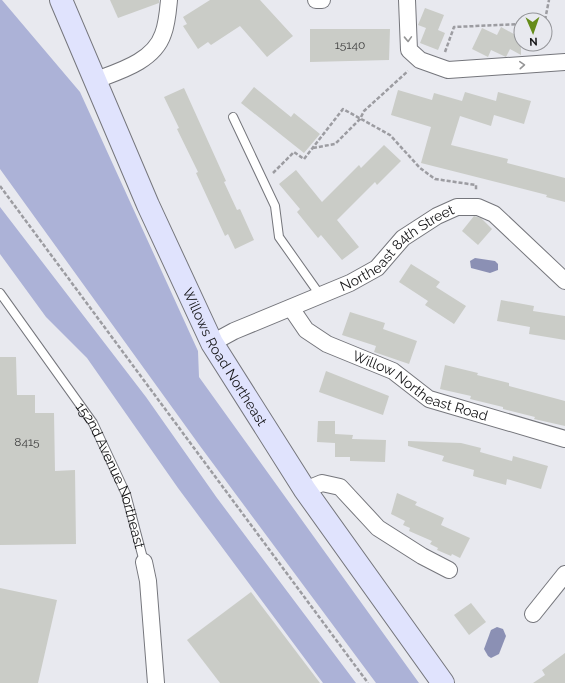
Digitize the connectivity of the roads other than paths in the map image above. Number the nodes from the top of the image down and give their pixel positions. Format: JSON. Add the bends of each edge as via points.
{"nodes":[{"id":1,"x":61,"y":0,"type":"edge"},
{"id":2,"x":169,"y":0,"type":"edge"},
{"id":3,"x":316,"y":0,"type":"edge"},
{"id":4,"x":322,"y":0,"type":"edge"},
{"id":5,"x":407,"y":0,"type":"edge"},
{"id":6,"x":565,"y":62,"type":"edge"},
{"id":7,"x":96,"y":80,"type":"junction"},
{"id":8,"x":233,"y":117,"type":"dead end"},
{"id":9,"x":565,"y":281,"type":"edge"},
{"id":10,"x":0,"y":293,"type":"edge"},
{"id":11,"x":320,"y":296,"type":"junction"},
{"id":12,"x":291,"y":308,"type":"junction"},
{"id":13,"x":212,"y":343,"type":"junction"},
{"id":14,"x":565,"y":439,"type":"edge"},
{"id":15,"x":305,"y":490,"type":"junction"},
{"id":16,"x":144,"y":562,"type":"joint"},
{"id":17,"x":449,"y":570,"type":"dead end"},
{"id":18,"x":565,"y":574,"type":"edge"},
{"id":19,"x":533,"y":614,"type":"dead end"},
{"id":20,"x":156,"y":683,"type":"edge"},
{"id":21,"x":443,"y":683,"type":"edge"}],
"edges":[{"from":1,"to":7,"type":"street","name":"Willows Road Northeast"},
{"from":2,"to":7,"type":"street","via":[[164,33],[158,47],[142,60]]},
{"from":3,"to":4,"type":"street"},
{"from":5,"to":6,"type":"street","one_way":true,"via":[[409,50],[420,60],[448,70]]},
{"from":7,"to":13,"type":"street","name":"Willows Road Northeast","via":[[148,205]]},
{"from":8,"to":11,"type":"lane","via":[[275,206],[279,237]]},
{"from":9,"to":11,"type":"street","name":"Northeast 84th Street","via":[[494,214],[478,207],[457,207],[436,216],[403,238],[377,268]]},
{"from":10,"to":16,"type":"lane","name":"152nd Avenue Northeast","via":[[93,423],[126,494]]},
{"from":11,"to":12,"type":"street","name":"Northeast 84th Street"},
{"from":12,"to":13,"type":"street","name":"Northeast 84th Street","via":[[234,331]]},
{"from":12,"to":14,"type":"street","name":"Willow Northeast Road","via":[[306,330],[327,344],[393,371],[429,399]]},
{"from":13,"to":15,"type":"street","name":"Willows Road Northeast"},
{"from":15,"to":17,"type":"street","via":[[322,483],[340,487],[378,528]]},
{"from":15,"to":21,"type":"street","name":"Willows Road Northeast"},
{"from":16,"to":20,"type":"street","name":"152nd Avenue Northeast","via":[[148,581]]},
{"from":18,"to":19,"type":"street"}]}
